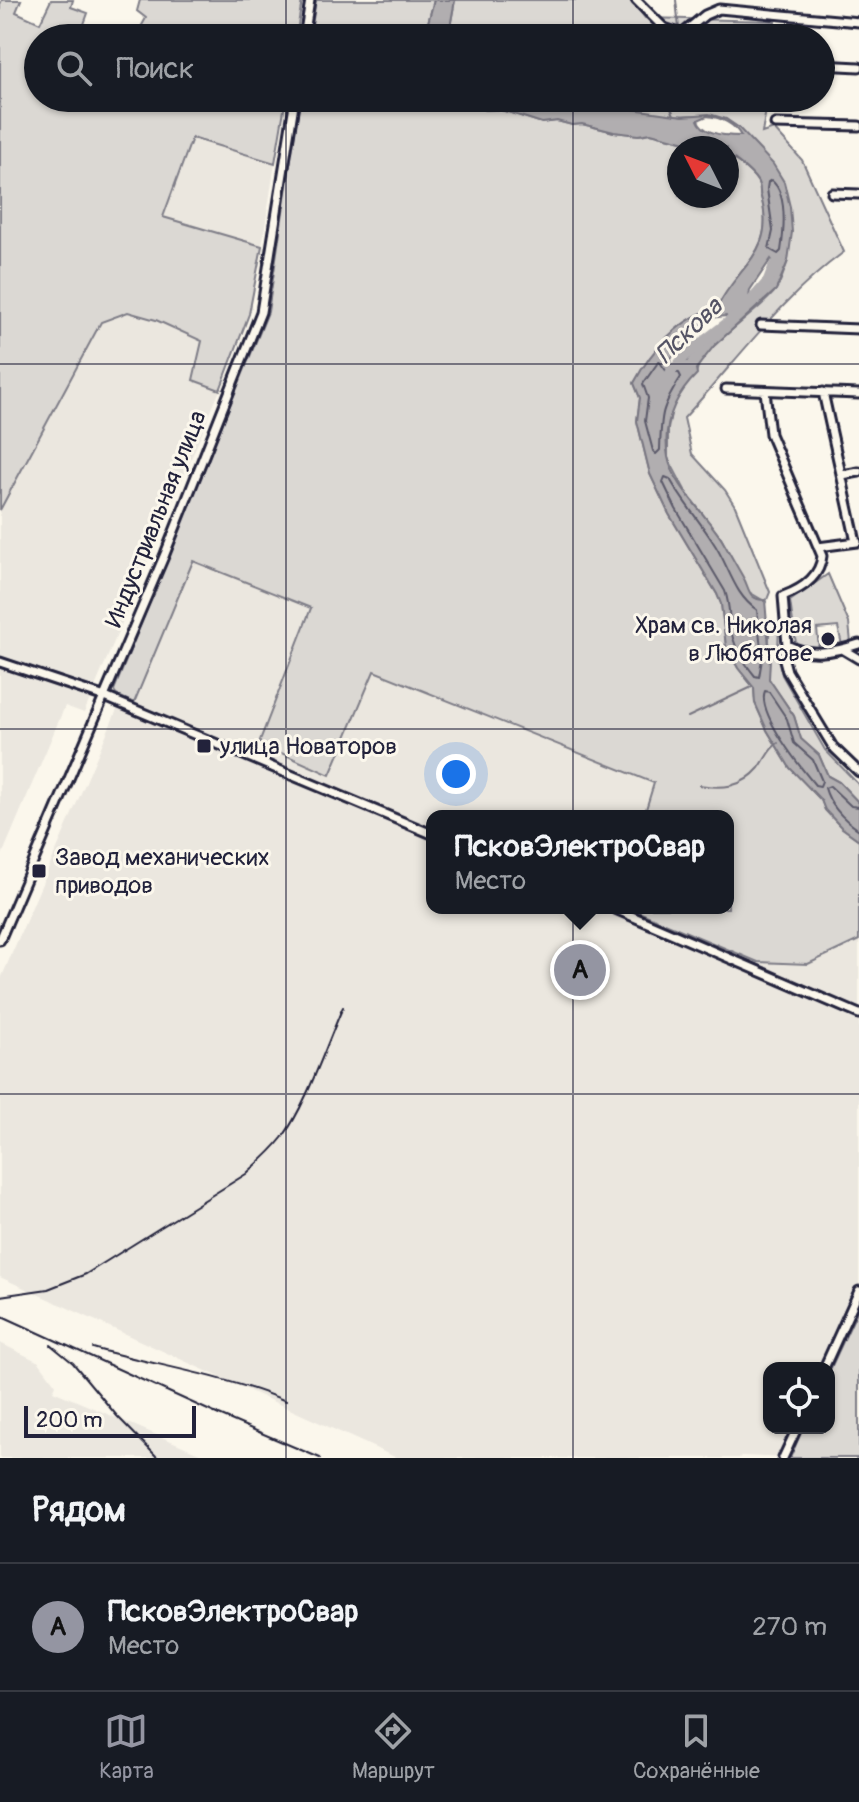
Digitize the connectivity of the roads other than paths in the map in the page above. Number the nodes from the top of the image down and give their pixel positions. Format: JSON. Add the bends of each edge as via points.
{"nodes":[{"id":1,"x":310,"y":0,"type":"edge"},
{"id":2,"x":636,"y":0,"type":"edge"},
{"id":3,"x":859,"y":22,"type":"edge"},
{"id":4,"x":306,"y":24,"type":"edge"},
{"id":5,"x":660,"y":24,"type":"edge"},
{"id":6,"x":694,"y":24,"type":"edge"},
{"id":7,"x":835,"y":66,"type":"edge"},
{"id":8,"x":859,"y":67,"type":"edge"},
{"id":9,"x":293,"y":112,"type":"edge"},
{"id":10,"x":775,"y":124,"type":"dead end"},
{"id":11,"x":859,"y":126,"type":"edge"},
{"id":12,"x":832,"y":193,"type":"dead end"},
{"id":13,"x":859,"y":194,"type":"edge"},
{"id":14,"x":761,"y":325,"type":"dead end"},
{"id":15,"x":859,"y":329,"type":"edge"},
{"id":16,"x":726,"y":389,"type":"dead end"},
{"id":17,"x":765,"y":391,"type":"junction"},
{"id":18,"x":823,"y":392,"type":"junction"},
{"id":19,"x":859,"y":394,"type":"edge"},
{"id":20,"x":859,"y":472,"type":"edge"},
{"id":21,"x":842,"y":475,"type":"junction"},
{"id":22,"x":857,"y":542,"type":"edge"},
{"id":23,"x":818,"y":547,"type":"junction"},
{"id":24,"x":859,"y":644,"type":"edge"},
{"id":25,"x":787,"y":645,"type":"junction"},
{"id":26,"x":844,"y":650,"type":"junction"},
{"id":27,"x":859,"y":659,"type":"edge"},
{"id":28,"x":0,"y":662,"type":"edge"},
{"id":29,"x":105,"y":697,"type":"junction"},
{"id":30,"x":859,"y":772,"type":"edge"},
{"id":31,"x":426,"y":831,"type":"edge"},
{"id":32,"x":627,"y":914,"type":"edge"},
{"id":33,"x":0,"y":940,"type":"edge"},
{"id":34,"x":859,"y":1014,"type":"edge"},
{"id":35,"x":859,"y":1291,"type":"edge"},
{"id":36,"x":827,"y":1362,"type":"edge"},
{"id":37,"x":794,"y":1434,"type":"edge"},
{"id":38,"x":783,"y":1458,"type":"edge"}],
"edges":[{"from":1,"to":4,"type":"street"},
{"from":2,"to":5,"type":"street"},
{"from":3,"to":6,"type":"street","via":[[719,9]]},
{"from":7,"to":8,"type":"street"},
{"from":9,"to":29,"type":"street","name":"Индустриальная улица","via":[[261,312]]},
{"from":10,"to":11,"type":"street"},
{"from":12,"to":13,"type":"street"},
{"from":14,"to":15,"type":"street"},
{"from":16,"to":17,"type":"street"},
{"from":17,"to":18,"type":"street"},
{"from":17,"to":23,"type":"street","via":[[770,434]]},
{"from":18,"to":19,"type":"street"},
{"from":18,"to":21,"type":"street"},
{"from":20,"to":21,"type":"street"},
{"from":21,"to":22,"type":"street"},
{"from":22,"to":23,"type":"street"},
{"from":23,"to":25,"type":"street","via":[[822,556],[817,572],[783,596]]},
{"from":24,"to":26,"type":"street"},
{"from":25,"to":26,"type":"street","via":[[807,652]]},
{"from":25,"to":30,"type":"street","via":[[787,671],[833,747]]},
{"from":26,"to":27,"type":"street"},
{"from":28,"to":29,"type":"street"},
{"from":29,"to":31,"type":"street"},
{"from":29,"to":33,"type":"street","name":"Индустриальная улица"},
{"from":32,"to":34,"type":"street"},
{"from":35,"to":36,"type":"street"},
{"from":37,"to":38,"type":"street"}]}
